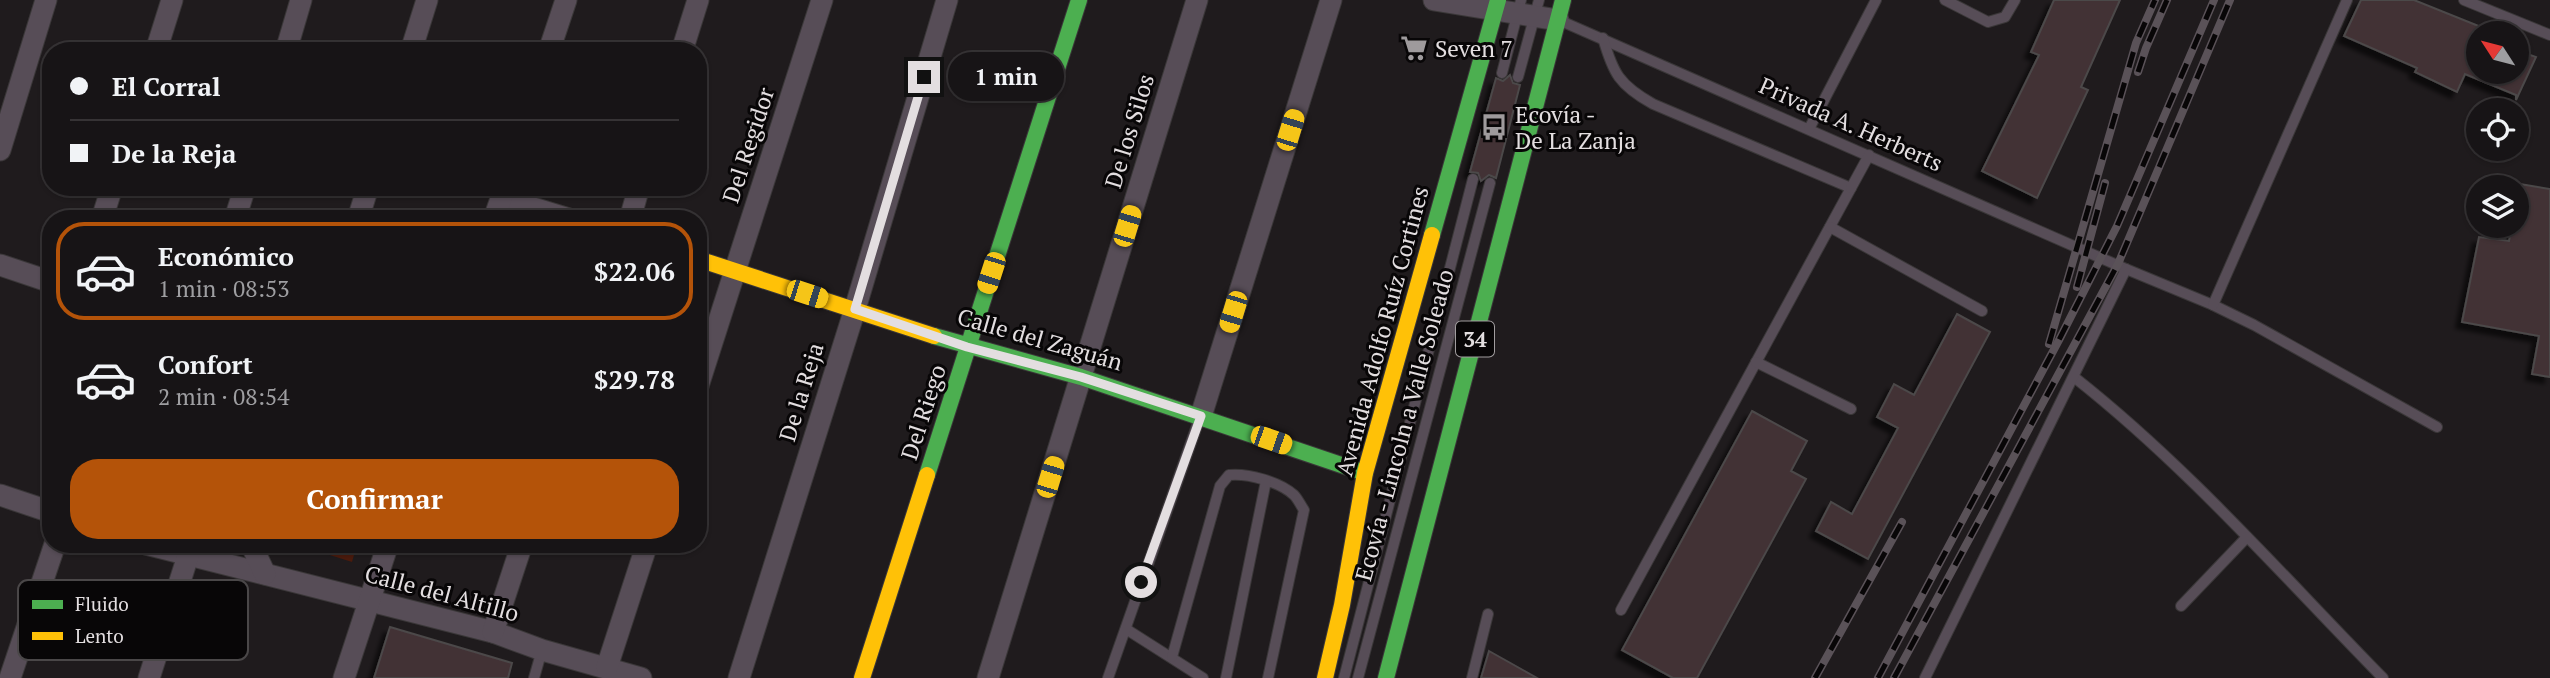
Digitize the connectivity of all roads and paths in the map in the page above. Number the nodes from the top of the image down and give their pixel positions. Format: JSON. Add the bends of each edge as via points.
{"nodes":[{"id":1,"x":46,"y":0,"type":"edge"},
{"id":2,"x":172,"y":0,"type":"edge"},
{"id":3,"x":301,"y":0,"type":"edge"},
{"id":4,"x":427,"y":0,"type":"edge"},
{"id":5,"x":566,"y":0,"type":"edge"},
{"id":6,"x":698,"y":0,"type":"edge"},
{"id":7,"x":822,"y":0,"type":"edge"},
{"id":8,"x":947,"y":0,"type":"edge"},
{"id":9,"x":1079,"y":0,"type":"edge"},
{"id":10,"x":1197,"y":0,"type":"edge"},
{"id":11,"x":1331,"y":0,"type":"edge"},
{"id":12,"x":1434,"y":0,"type":"edge"},
{"id":13,"x":1876,"y":0,"type":"edge"},
{"id":14,"x":1945,"y":0,"type":"edge"},
{"id":15,"x":2015,"y":0,"type":"edge"},
{"id":16,"x":2347,"y":0,"type":"edge"},
{"id":17,"x":2464,"y":0,"type":"edge"},
{"id":18,"x":1497,"y":6,"type":"edge"},
{"id":19,"x":1528,"y":8,"type":"edge"},
{"id":20,"x":1561,"y":10,"type":"edge"},
{"id":21,"x":2550,"y":35,"type":"edge"},
{"id":22,"x":1603,"y":38,"type":"junction"},
{"id":23,"x":159,"y":42,"type":"edge"},
{"id":24,"x":289,"y":42,"type":"edge"},
{"id":25,"x":414,"y":42,"type":"edge"},
{"id":26,"x":552,"y":42,"type":"edge"},
{"id":27,"x":685,"y":42,"type":"edge"},
{"id":28,"x":1502,"y":73,"type":"dead end"},
{"id":29,"x":1518,"y":77,"type":"dead end"},
{"id":30,"x":1810,"y":129,"type":"junction"},
{"id":31,"x":0,"y":150,"type":"edge"},
{"id":32,"x":1868,"y":155,"type":"junction"},
{"id":33,"x":1473,"y":179,"type":"dead end"},
{"id":34,"x":1490,"y":183,"type":"dead end"},
{"id":35,"x":1851,"y":188,"type":"junction"},
{"id":36,"x":511,"y":196,"type":"edge"},
{"id":37,"x":546,"y":210,"type":"edge"},
{"id":38,"x":1830,"y":227,"type":"junction"},
{"id":39,"x":707,"y":263,"type":"edge"},
{"id":40,"x":0,"y":265,"type":"edge"},
{"id":41,"x":2126,"y":269,"type":"junction"},
{"id":42,"x":735,"y":271,"type":"junction"},
{"id":43,"x":42,"y":279,"type":"edge"},
{"id":44,"x":2213,"y":305,"type":"junction"},
{"id":45,"x":855,"y":309,"type":"junction"},
{"id":46,"x":1982,"y":311,"type":"dead end"},
{"id":47,"x":967,"y":347,"type":"junction"},
{"id":48,"x":707,"y":358,"type":"edge"},
{"id":49,"x":1756,"y":362,"type":"junction"},
{"id":50,"x":1081,"y":377,"type":"junction"},
{"id":51,"x":2074,"y":377,"type":"junction"},
{"id":52,"x":1851,"y":409,"type":"dead end"},
{"id":53,"x":1201,"y":416,"type":"junction"},
{"id":54,"x":2437,"y":426,"type":"dead end"},
{"id":55,"x":1365,"y":473,"type":"junction"},
{"id":56,"x":1266,"y":481,"type":"junction"},
{"id":57,"x":0,"y":495,"type":"edge"},
{"id":58,"x":42,"y":509,"type":"edge"},
{"id":59,"x":2247,"y":537,"type":"junction"},
{"id":60,"x":52,"y":553,"type":"edge"},
{"id":61,"x":178,"y":553,"type":"edge"},
{"id":62,"x":255,"y":553,"type":"edge"},
{"id":63,"x":385,"y":553,"type":"edge"},
{"id":64,"x":519,"y":553,"type":"edge"},
{"id":65,"x":644,"y":553,"type":"edge"},
{"id":66,"x":188,"y":556,"type":"junction"},
{"id":67,"x":265,"y":574,"type":"junction"},
{"id":68,"x":43,"y":580,"type":"edge"},
{"id":69,"x":180,"y":580,"type":"edge"},
{"id":70,"x":370,"y":600,"type":"junction"},
{"id":71,"x":2181,"y":606,"type":"dead end"},
{"id":72,"x":1621,"y":610,"type":"dead end"},
{"id":73,"x":1488,"y":614,"type":"dead end"},
{"id":74,"x":1126,"y":629,"type":"junction"},
{"id":75,"x":493,"y":632,"type":"junction"},
{"id":76,"x":542,"y":650,"type":"junction"},
{"id":77,"x":18,"y":654,"type":"edge"},
{"id":78,"x":1172,"y":657,"type":"junction"},
{"id":79,"x":155,"y":660,"type":"edge"},
{"id":80,"x":607,"y":667,"type":"junction"},
{"id":81,"x":10,"y":678,"type":"edge"},
{"id":82,"x":149,"y":678,"type":"edge"},
{"id":83,"x":344,"y":678,"type":"edge"},
{"id":84,"x":534,"y":678,"type":"edge"},
{"id":85,"x":642,"y":678,"type":"edge"},
{"id":86,"x":739,"y":678,"type":"edge"},
{"id":87,"x":862,"y":678,"type":"edge"},
{"id":88,"x":988,"y":678,"type":"edge"},
{"id":89,"x":1108,"y":678,"type":"edge"},
{"id":90,"x":1203,"y":678,"type":"edge"},
{"id":91,"x":1226,"y":678,"type":"edge"},
{"id":92,"x":1268,"y":678,"type":"edge"},
{"id":93,"x":1325,"y":678,"type":"edge"},
{"id":94,"x":1344,"y":678,"type":"edge"},
{"id":95,"x":1359,"y":678,"type":"edge"},
{"id":96,"x":1386,"y":678,"type":"edge"},
{"id":97,"x":1472,"y":678,"type":"edge"},
{"id":98,"x":1925,"y":678,"type":"edge"},
{"id":99,"x":2382,"y":678,"type":"edge"}],
"edges":[{"from":1,"to":31,"type":"street"},
{"from":2,"to":23,"type":"street"},
{"from":3,"to":24,"type":"street"},
{"from":4,"to":25,"type":"street"},
{"from":5,"to":26,"type":"street"},
{"from":6,"to":27,"type":"street"},
{"from":7,"to":42,"type":"street","name":"Del Regidor"},
{"from":8,"to":45,"type":"street","name":"De la Reja"},
{"from":9,"to":47,"type":"street","name":"Del Riego"},
{"from":10,"to":50,"type":"street","name":"De los Silos"},
{"from":11,"to":53,"type":"street"},
{"from":12,"to":18,"type":"street"},
{"from":13,"to":30,"type":"lane"},
{"from":14,"to":15,"type":"lane","via":[[1988,22],[2005,17]]},
{"from":16,"to":44,"type":"lane"},
{"from":17,"to":21,"type":"lane"},
{"from":18,"to":19,"type":"street"},
{"from":18,"to":55,"type":"street","name":"Avenida Adolfo Ruíz Cortines"},
{"from":19,"to":20,"type":"street"},
{"from":19,"to":28,"type":"lane"},
{"from":19,"to":29,"type":"lane"},
{"from":20,"to":22,"type":"lane","name":"Privada A. Herberts"},
{"from":20,"to":96,"type":"street","number":"34"},
{"from":22,"to":30,"type":"lane","name":"Privada A. Herberts"},
{"from":22,"to":35,"type":"lane","via":[[1612,69],[1636,94]]},
{"from":30,"to":32,"type":"lane","name":"Privada A. Herberts"},
{"from":32,"to":35,"type":"lane"},
{"from":32,"to":41,"type":"lane","name":"Privada A. Herberts"},
{"from":33,"to":94,"type":"lane"},
{"from":34,"to":95,"type":"lane","name":"Ecovía - Lincoln a Valle Soleado"},
{"from":35,"to":38,"type":"lane"},
{"from":36,"to":37,"type":"street"},
{"from":38,"to":46,"type":"lane"},
{"from":38,"to":49,"type":"lane"},
{"from":39,"to":42,"type":"street","name":"Calle del Zaguán"},
{"from":40,"to":43,"type":"street"},
{"from":41,"to":44,"type":"lane","name":"Privada A. Herberts"},
{"from":41,"to":51,"type":"lane"},
{"from":42,"to":45,"type":"street","name":"Calle del Zaguán"},
{"from":42,"to":48,"type":"street","name":"Del Regidor"},
{"from":44,"to":54,"type":"lane","name":"Privada A. Herberts"},
{"from":45,"to":47,"type":"street","name":"Calle del Zaguán"},
{"from":45,"to":86,"type":"street","name":"De la Reja"},
{"from":47,"to":50,"type":"street","name":"Calle del Zaguán"},
{"from":47,"to":87,"type":"street","name":"Del Riego"},
{"from":49,"to":52,"type":"lane"},
{"from":49,"to":72,"type":"lane"},
{"from":50,"to":53,"type":"street","name":"Calle del Zaguán"},
{"from":50,"to":88,"type":"street","name":"De los Silos"},
{"from":51,"to":59,"type":"lane","via":[[2124,416]]},
{"from":51,"to":98,"type":"lane"},
{"from":53,"to":55,"type":"street","name":"Calle del Zaguán"},
{"from":53,"to":74,"type":"lane"},
{"from":55,"to":93,"type":"street","name":"Avenida Adolfo Ruíz Cortines"},
{"from":56,"to":78,"type":"lane","via":[[1229,475],[1220,486]]},
{"from":56,"to":91,"type":"lane"},
{"from":56,"to":92,"type":"lane","via":[[1294,495],[1304,510]]},
{"from":57,"to":58,"type":"street"},
{"from":59,"to":71,"type":"lane"},
{"from":59,"to":99,"type":"lane"},
{"from":60,"to":68,"type":"street"},
{"from":61,"to":66,"type":"street","name":"Calle del Altillo"},
{"from":62,"to":67,"type":"street"},
{"from":63,"to":70,"type":"street"},
{"from":64,"to":75,"type":"street"},
{"from":65,"to":80,"type":"street"},
{"from":66,"to":67,"type":"street","name":"Calle del Altillo"},
{"from":66,"to":69,"type":"street"},
{"from":67,"to":70,"type":"street","name":"Calle del Altillo"},
{"from":70,"to":75,"type":"street","name":"Calle del Altillo"},
{"from":70,"to":83,"type":"street"},
{"from":73,"to":97,"type":"lane"},
{"from":74,"to":78,"type":"lane"},
{"from":74,"to":89,"type":"lane"},
{"from":75,"to":76,"type":"street","name":"Calle del Altillo"},
{"from":76,"to":80,"type":"street","name":"Calle del Altillo"},
{"from":76,"to":84,"type":"lane"},
{"from":77,"to":81,"type":"street"},
{"from":78,"to":90,"type":"lane"},
{"from":79,"to":82,"type":"street"},
{"from":80,"to":85,"type":"street","name":"Calle del Altillo"}]}
